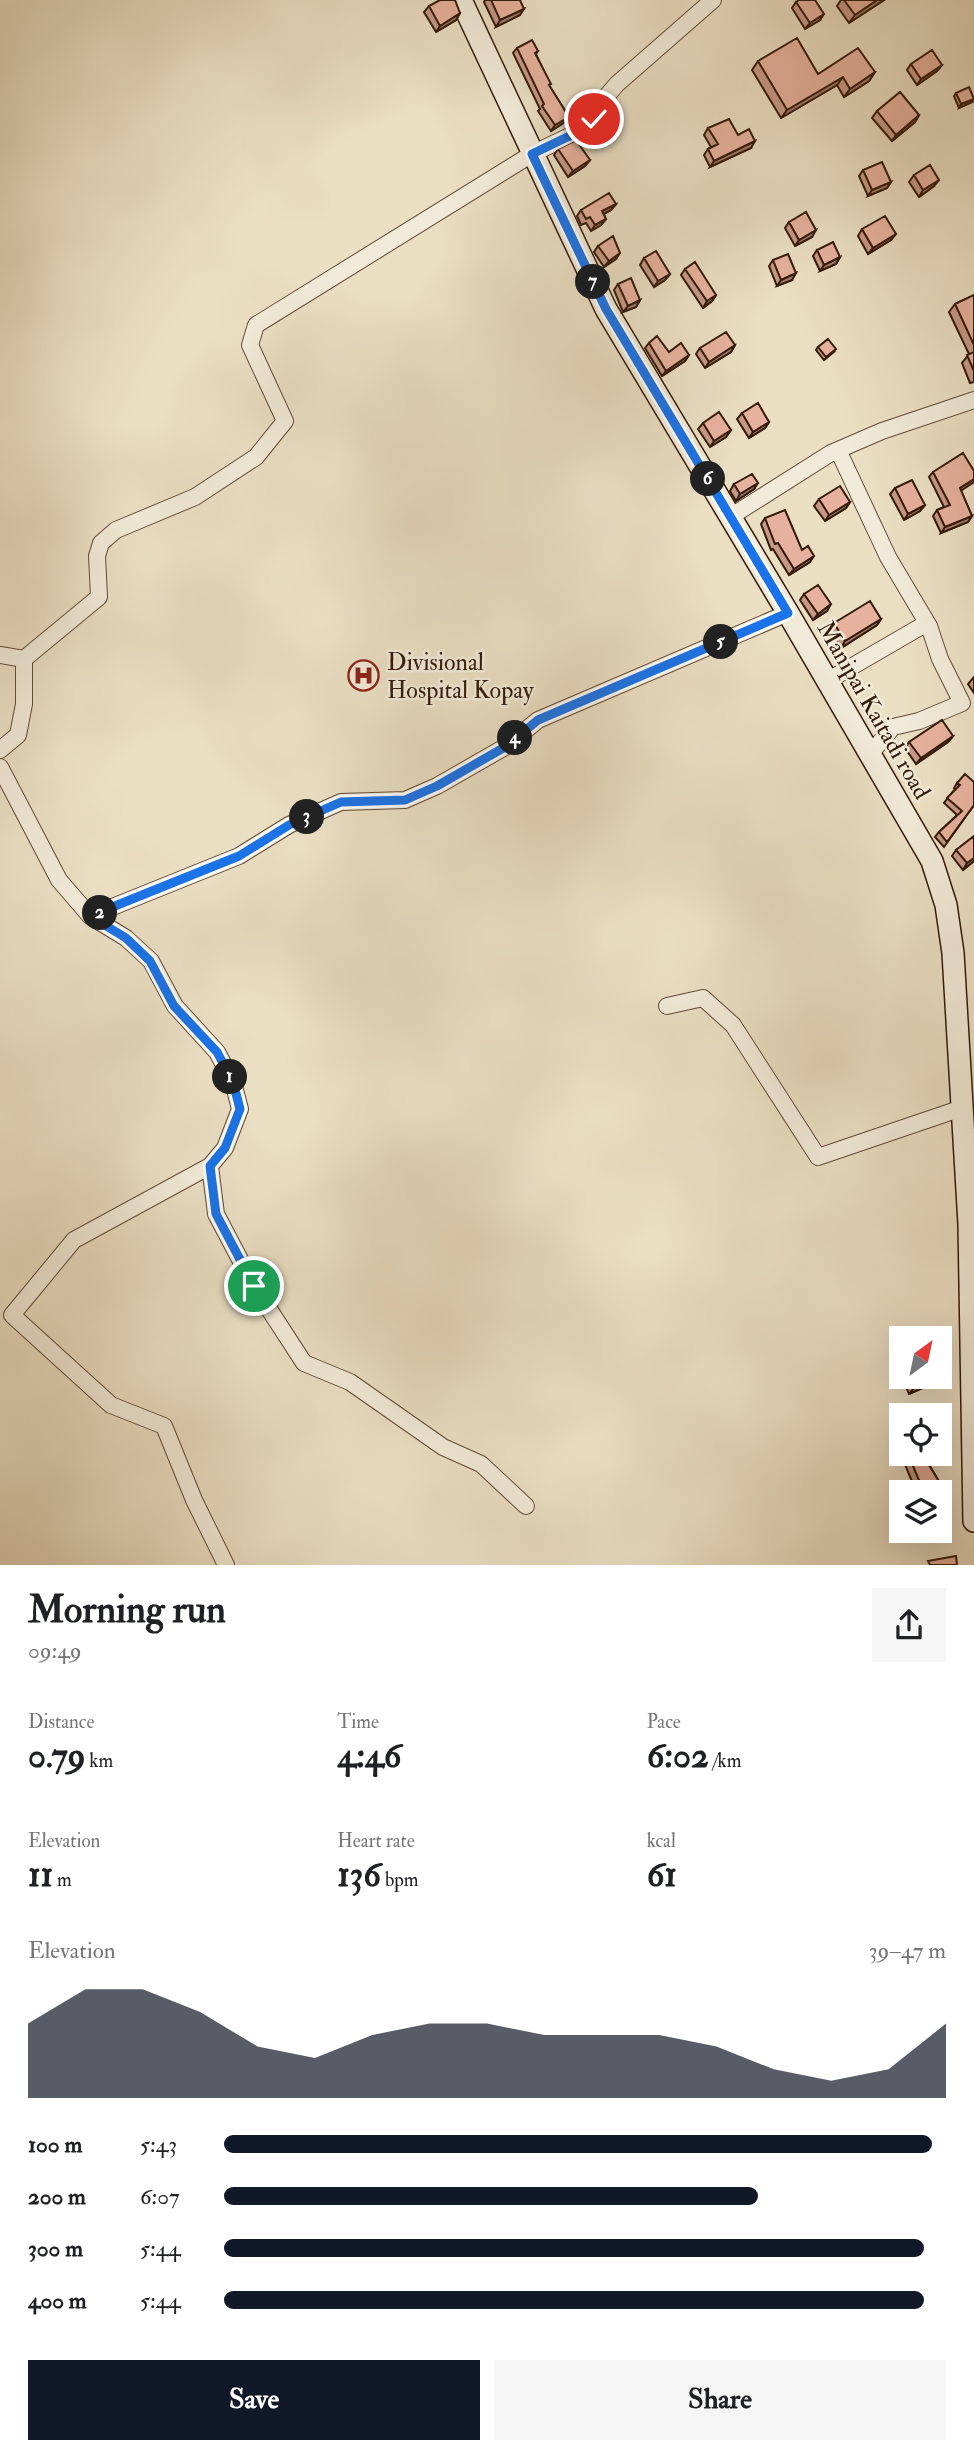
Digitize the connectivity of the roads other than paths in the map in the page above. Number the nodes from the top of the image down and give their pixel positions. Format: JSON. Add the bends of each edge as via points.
{"nodes":[{"id":1,"x":461,"y":0,"type":"edge"},
{"id":2,"x":713,"y":0,"type":"edge"},
{"id":3,"x":532,"y":154,"type":"junction"},
{"id":4,"x":974,"y":400,"type":"edge"},
{"id":5,"x":838,"y":450,"type":"junction"},
{"id":6,"x":730,"y":517,"type":"junction"},
{"id":7,"x":788,"y":613,"type":"junction"},
{"id":8,"x":927,"y":623,"type":"junction"},
{"id":9,"x":0,"y":654,"type":"edge"},
{"id":10,"x":24,"y":659,"type":"junction"},
{"id":11,"x":827,"y":681,"type":"junction"},
{"id":12,"x":0,"y":750,"type":"edge"},
{"id":13,"x":870,"y":754,"type":"junction"},
{"id":14,"x":0,"y":767,"type":"edge"},
{"id":15,"x":90,"y":916,"type":"junction"},
{"id":16,"x":667,"y":1006,"type":"dead end"},
{"id":17,"x":962,"y":1108,"type":"junction"},
{"id":18,"x":210,"y":1166,"type":"junction"},
{"id":19,"x":971,"y":1231,"type":"edge"},
{"id":20,"x":526,"y":1506,"type":"dead end"},
{"id":21,"x":974,"y":1521,"type":"edge"},
{"id":22,"x":226,"y":1565,"type":"edge"}],
"edges":[{"from":1,"to":3,"type":"main road","name":"Manipai Kaitadi road"},
{"from":2,"to":3,"type":"street","via":[[617,84],[584,129]]},
{"from":3,"to":6,"type":"main road","name":"Manipai Kaitadi road","via":[[606,309]]},
{"from":3,"to":10,"type":"street","via":[[256,325],[250,345],[285,421],[256,457],[195,497],[116,530],[101,543],[97,556],[99,597]]},
{"from":4,"to":5,"type":"street"},
{"from":5,"to":6,"type":"street"},
{"from":5,"to":8,"type":"street","via":[[888,557]]},
{"from":6,"to":7,"type":"main road","name":"Manipai Kaitadi road"},
{"from":7,"to":11,"type":"main road","name":"Manipai Kaitadi road"},
{"from":7,"to":15,"type":"street","via":[[538,720],[505,747],[426,791],[405,800],[341,802],[289,825],[239,856]]},
{"from":8,"to":11,"type":"street"},
{"from":8,"to":13,"type":"street","via":[[962,703],[893,727]]},
{"from":9,"to":10,"type":"street"},
{"from":10,"to":12,"type":"street","via":[[24,704],[18,735]]},
{"from":11,"to":13,"type":"main road","name":"Manipai Kaitadi road"},
{"from":13,"to":17,"type":"main road","name":"Manipai Kaitadi road","via":[[932,861],[946,905]]},
{"from":14,"to":15,"type":"street","via":[[59,880]]},
{"from":15,"to":18,"type":"street","via":[[126,938],[150,961],[174,1006],[217,1052],[233,1082],[240,1109],[225,1148]]},
{"from":16,"to":17,"type":"street","via":[[702,998],[733,1025],[818,1157]]},
{"from":17,"to":19,"type":"main road","name":"Manipai Kaitadi road"},
{"from":18,"to":20,"type":"street","via":[[216,1214],[254,1286],[304,1363],[350,1382],[443,1447],[481,1464]]},
{"from":18,"to":22,"type":"street","via":[[74,1240],[12,1315],[111,1405],[164,1426]]},
{"from":19,"to":21,"type":"main road","name":"Manipai Kaitadi road"}]}
